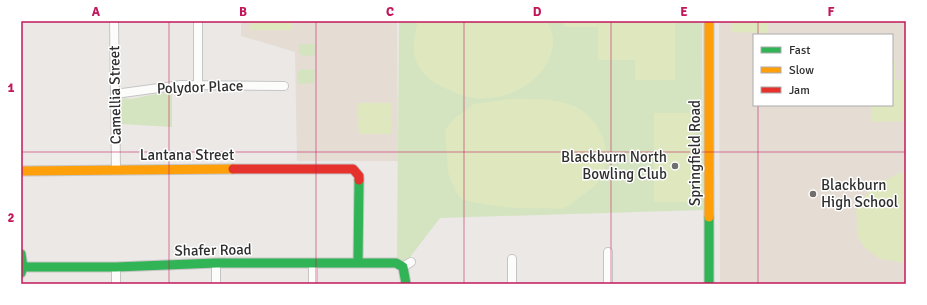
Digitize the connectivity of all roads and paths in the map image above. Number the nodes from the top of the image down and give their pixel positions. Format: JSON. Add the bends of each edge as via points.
{"nodes":[{"id":1,"x":114,"y":21,"type":"edge"},
{"id":2,"x":198,"y":21,"type":"edge"},
{"id":3,"x":709,"y":21,"type":"edge"},
{"id":4,"x":198,"y":84,"type":"junction"},
{"id":5,"x":284,"y":86,"type":"dead end"},
{"id":6,"x":115,"y":94,"type":"junction"},
{"id":7,"x":116,"y":169,"type":"junction"},
{"id":8,"x":21,"y":171,"type":"edge"},
{"id":9,"x":608,"y":252,"type":"dead end"},
{"id":10,"x":21,"y":254,"type":"edge"},
{"id":11,"x":512,"y":259,"type":"dead end"},
{"id":12,"x":412,"y":262,"type":"dead end"},
{"id":13,"x":216,"y":263,"type":"junction"},
{"id":14,"x":313,"y":263,"type":"junction"},
{"id":15,"x":358,"y":263,"type":"junction"},
{"id":16,"x":116,"y":267,"type":"junction"},
{"id":17,"x":403,"y":267,"type":"junction"},
{"id":18,"x":22,"y":270,"type":"edge"},
{"id":19,"x":116,"y":284,"type":"edge"},
{"id":20,"x":216,"y":284,"type":"edge"},
{"id":21,"x":313,"y":284,"type":"edge"},
{"id":22,"x":406,"y":284,"type":"edge"},
{"id":23,"x":512,"y":284,"type":"edge"},
{"id":24,"x":608,"y":284,"type":"edge"},
{"id":25,"x":709,"y":284,"type":"edge"}],
"edges":[{"from":1,"to":6,"type":"street","name":"Camellia Street"},
{"from":2,"to":4,"type":"street"},
{"from":3,"to":25,"type":"street","name":"Springfield Road"},
{"from":4,"to":5,"type":"street","name":"Polydor Place"},
{"from":4,"to":6,"type":"street","name":"Polydor Place"},
{"from":6,"to":7,"type":"street","name":"Camellia Street"},
{"from":7,"to":8,"type":"street","name":"Lantana Street"},
{"from":7,"to":15,"type":"street","name":"Lantana Street","via":[[353,169],[359,176]]},
{"from":9,"to":24,"type":"street"},
{"from":10,"to":18,"type":"street"},
{"from":11,"to":23,"type":"street"},
{"from":12,"to":17,"type":"street"},
{"from":13,"to":14,"type":"street","name":"Shafer Road"},
{"from":13,"to":16,"type":"street","name":"Shafer Road"},
{"from":13,"to":20,"type":"street"},
{"from":14,"to":15,"type":"street","name":"Shafer Road"},
{"from":14,"to":21,"type":"street"},
{"from":15,"to":17,"type":"street","name":"Shafer Road","via":[[396,263]]},
{"from":16,"to":18,"type":"street","name":"Shafer Road"},
{"from":16,"to":19,"type":"street"},
{"from":17,"to":22,"type":"street"}]}
